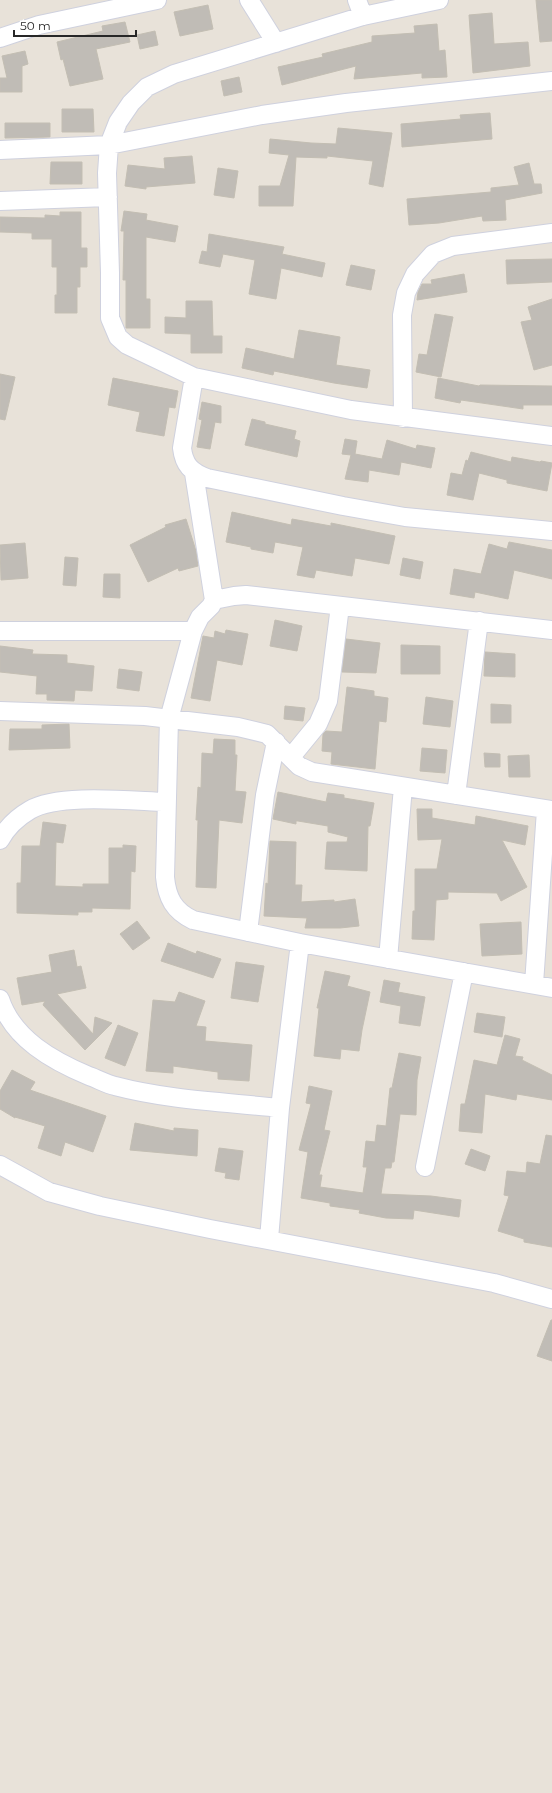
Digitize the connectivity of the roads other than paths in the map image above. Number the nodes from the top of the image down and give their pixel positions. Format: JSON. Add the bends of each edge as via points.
{"nodes":[{"id":1,"x":158,"y":0,"type":"edge"},
{"id":2,"x":249,"y":0,"type":"edge"},
{"id":3,"x":439,"y":0,"type":"edge"},
{"id":4,"x":360,"y":8,"type":"edge"},
{"id":5,"x":0,"y":38,"type":"edge"},
{"id":6,"x":276,"y":43,"type":"junction"},
{"id":7,"x":552,"y":81,"type":"edge"},
{"id":8,"x":109,"y":145,"type":"junction"},
{"id":9,"x":0,"y":150,"type":"edge"},
{"id":10,"x":108,"y":197,"type":"junction"},
{"id":11,"x":0,"y":201,"type":"edge"},
{"id":12,"x":552,"y":233,"type":"edge"},
{"id":13,"x":194,"y":377,"type":"junction"},
{"id":14,"x":403,"y":418,"type":"junction"},
{"id":15,"x":552,"y":436,"type":"edge"},
{"id":16,"x":194,"y":473,"type":"junction"},
{"id":17,"x":552,"y":531,"type":"edge"},
{"id":18,"x":214,"y":600,"type":"junction"},
{"id":19,"x":340,"y":606,"type":"junction"},
{"id":20,"x":479,"y":621,"type":"junction"},
{"id":21,"x":0,"y":630,"type":"edge"},
{"id":22,"x":552,"y":630,"type":"edge"},
{"id":23,"x":193,"y":631,"type":"junction"},
{"id":24,"x":0,"y":711,"type":"edge"},
{"id":25,"x":169,"y":719,"type":"junction"},
{"id":26,"x":276,"y":742,"type":"junction"},
{"id":27,"x":291,"y":757,"type":"junction"},
{"id":28,"x":403,"y":787,"type":"junction"},
{"id":29,"x":456,"y":795,"type":"junction"},
{"id":30,"x":166,"y":802,"type":"junction"},
{"id":31,"x":549,"y":810,"type":"edge"},
{"id":32,"x":0,"y":840,"type":"edge"},
{"id":33,"x":248,"y":932,"type":"junction"},
{"id":34,"x":300,"y":943,"type":"junction"},
{"id":35,"x":388,"y":959,"type":"junction"},
{"id":36,"x":464,"y":972,"type":"junction"},
{"id":37,"x":534,"y":984,"type":"junction"},
{"id":38,"x":552,"y":988,"type":"edge"},
{"id":39,"x":0,"y":1000,"type":"edge"},
{"id":40,"x":280,"y":1108,"type":"junction"},
{"id":41,"x":0,"y":1165,"type":"edge"},
{"id":42,"x":425,"y":1167,"type":"dead end"},
{"id":43,"x":269,"y":1239,"type":"junction"},
{"id":44,"x":552,"y":1299,"type":"edge"}],
"edges":[{"from":1,"to":5,"type":"street","via":[[39,25]]},
{"from":2,"to":6,"type":"street"},
{"from":3,"to":4,"type":"street"},
{"from":4,"to":6,"type":"street"},
{"from":6,"to":8,"type":"street","via":[[174,74],[147,87],[131,103],[118,122]]},
{"from":7,"to":8,"type":"street","via":[[323,106],[262,115]]},
{"from":8,"to":9,"type":"street"},
{"from":8,"to":10,"type":"street"},
{"from":10,"to":11,"type":"street"},
{"from":10,"to":13,"type":"street","via":[[110,318],[114,330],[127,345]]},
{"from":12,"to":14,"type":"street","via":[[453,246],[433,254],[415,274],[406,293],[402,315]]},
{"from":13,"to":14,"type":"street","via":[[351,410]]},
{"from":13,"to":16,"type":"street","via":[[182,448],[183,457]]},
{"from":14,"to":15,"type":"street"},
{"from":16,"to":17,"type":"street","via":[[207,478],[406,517]]},
{"from":16,"to":18,"type":"street"},
{"from":18,"to":19,"type":"street","via":[[246,595]]},
{"from":18,"to":23,"type":"street","via":[[200,617]]},
{"from":19,"to":20,"type":"street"},
{"from":19,"to":27,"type":"street","via":[[328,701],[318,724]]},
{"from":20,"to":22,"type":"street"},
{"from":20,"to":29,"type":"street"},
{"from":21,"to":23,"type":"street"},
{"from":23,"to":25,"type":"street"},
{"from":24,"to":25,"type":"street"},
{"from":25,"to":26,"type":"street","via":[[257,731],[267,734]]},
{"from":25,"to":30,"type":"street"},
{"from":26,"to":27,"type":"street"},
{"from":26,"to":33,"type":"street","via":[[264,803]]},
{"from":27,"to":28,"type":"street","via":[[300,766],[312,772]]},
{"from":28,"to":29,"type":"street"},
{"from":28,"to":35,"type":"street"},
{"from":29,"to":31,"type":"street"},
{"from":30,"to":32,"type":"street","via":[[79,799],[53,802],[30,809],[7,828]]},
{"from":30,"to":33,"type":"street","via":[[165,877],[167,892],[173,906],[193,920]]},
{"from":31,"to":37,"type":"street"},
{"from":33,"to":34,"type":"street"},
{"from":34,"to":35,"type":"street"},
{"from":34,"to":40,"type":"street"},
{"from":35,"to":36,"type":"street"},
{"from":36,"to":37,"type":"street"},
{"from":36,"to":42,"type":"street"},
{"from":37,"to":38,"type":"street"},
{"from":39,"to":40,"type":"street","via":[[19,1030],[41,1052],[114,1086],[160,1095]]},
{"from":40,"to":43,"type":"street"},
{"from":41,"to":43,"type":"street","via":[[49,1192],[107,1208]]},
{"from":43,"to":44,"type":"street","via":[[494,1284]]}]}
